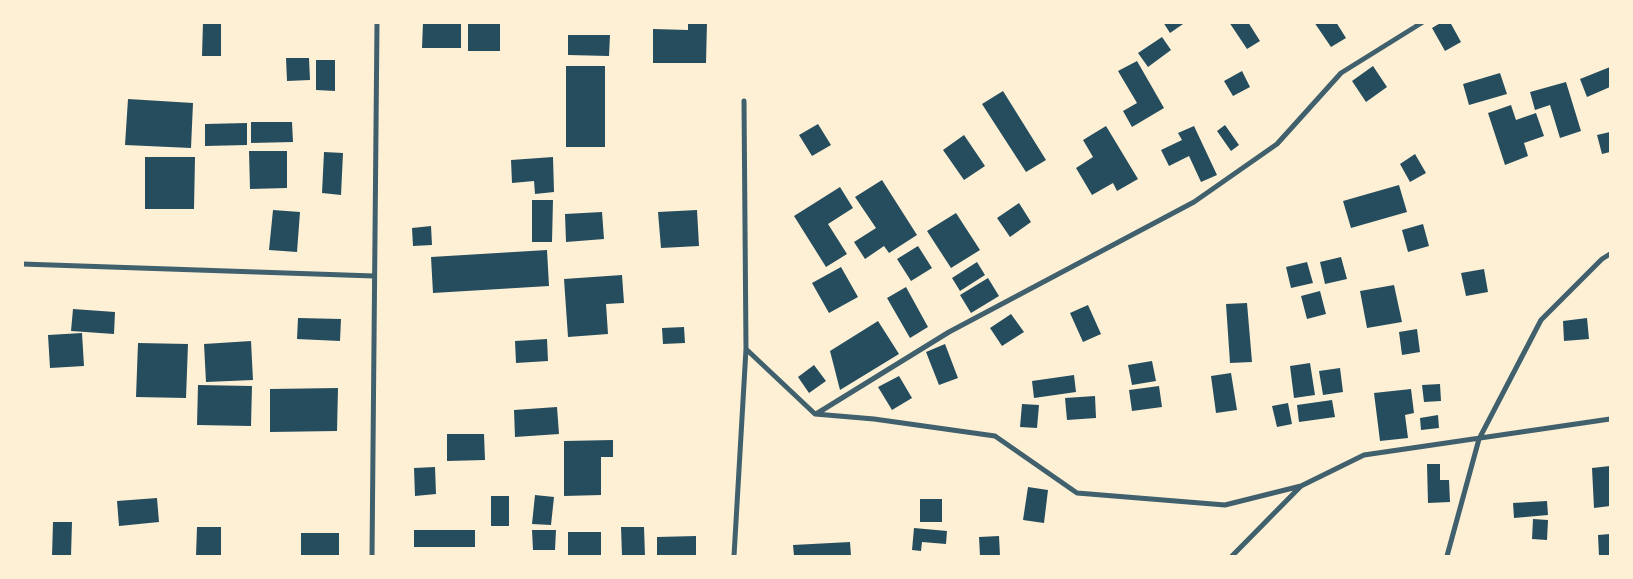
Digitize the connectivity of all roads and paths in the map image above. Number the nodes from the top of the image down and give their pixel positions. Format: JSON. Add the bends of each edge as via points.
{"nodes":[{"id":1,"x":377,"y":22,"type":"edge"},
{"id":2,"x":1423,"y":22,"type":"edge"},
{"id":3,"x":744,"y":101,"type":"dead end"},
{"id":4,"x":1610,"y":254,"type":"edge"},
{"id":5,"x":22,"y":264,"type":"edge"},
{"id":6,"x":374,"y":276,"type":"junction"},
{"id":7,"x":746,"y":349,"type":"junction"},
{"id":8,"x":816,"y":414,"type":"junction"},
{"id":9,"x":1610,"y":419,"type":"edge"},
{"id":10,"x":1479,"y":439,"type":"junction"},
{"id":11,"x":1301,"y":486,"type":"junction"},
{"id":12,"x":372,"y":556,"type":"edge"},
{"id":13,"x":734,"y":556,"type":"edge"},
{"id":14,"x":1232,"y":556,"type":"edge"},
{"id":15,"x":1447,"y":556,"type":"edge"}],
"edges":[{"from":1,"to":6,"type":"street"},
{"from":2,"to":8,"type":"street","via":[[1341,73],[1277,144],[1194,202],[949,332]]},
{"from":3,"to":7,"type":"street"},
{"from":4,"to":10,"type":"street","via":[[1541,320]]},
{"from":5,"to":6,"type":"street"},
{"from":6,"to":12,"type":"street"},
{"from":7,"to":8,"type":"street"},
{"from":7,"to":13,"type":"street"},
{"from":8,"to":11,"type":"street","via":[[995,436],[1077,493],[1225,505]]},
{"from":9,"to":10,"type":"street"},
{"from":10,"to":11,"type":"street","via":[[1364,455]]},
{"from":10,"to":15,"type":"street"},
{"from":11,"to":14,"type":"street"}]}
